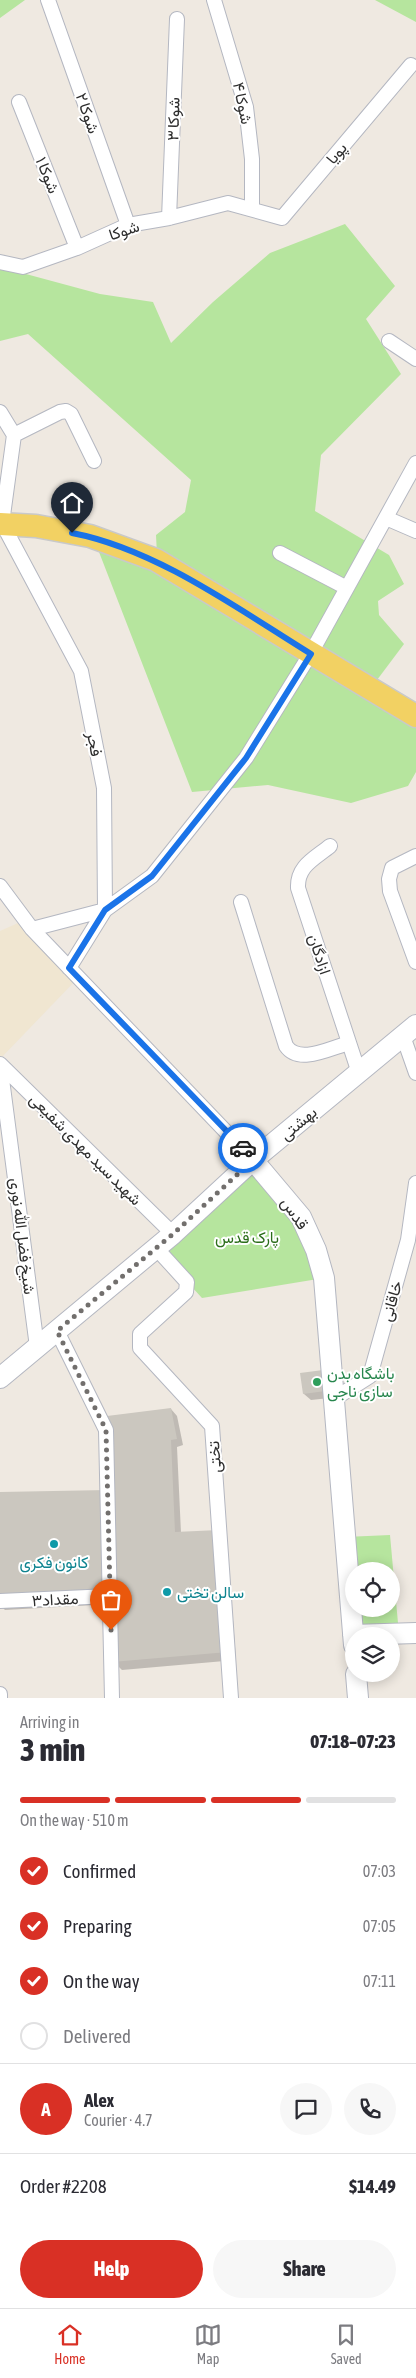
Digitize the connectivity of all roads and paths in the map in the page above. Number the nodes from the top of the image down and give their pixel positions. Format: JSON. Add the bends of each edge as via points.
{"nodes":[{"id":1,"x":48,"y":0,"type":"edge"},
{"id":2,"x":214,"y":0,"type":"edge"},
{"id":3,"x":177,"y":19,"type":"dead end"},
{"id":4,"x":411,"y":65,"type":"dead end"},
{"id":5,"x":19,"y":102,"type":"dead end"},
{"id":6,"x":252,"y":209,"type":"junction"},
{"id":7,"x":169,"y":218,"type":"junction"},
{"id":8,"x":128,"y":225,"type":"junction"},
{"id":9,"x":77,"y":248,"type":"junction"},
{"id":10,"x":0,"y":262,"type":"edge"},
{"id":11,"x":388,"y":341,"type":"dead end"},
{"id":12,"x":416,"y":359,"type":"edge"},
{"id":13,"x":0,"y":412,"type":"edge"},
{"id":14,"x":14,"y":435,"type":"junction"},
{"id":15,"x":94,"y":461,"type":"dead end"},
{"id":16,"x":416,"y":464,"type":"edge"},
{"id":17,"x":386,"y":518,"type":"junction"},
{"id":18,"x":1,"y":523,"type":"edge"},
{"id":19,"x":416,"y":531,"type":"edge"},
{"id":20,"x":280,"y":552,"type":"dead end"},
{"id":21,"x":347,"y":588,"type":"junction"},
{"id":22,"x":311,"y":654,"type":"junction"},
{"id":23,"x":416,"y":716,"type":"edge"},
{"id":24,"x":330,"y":846,"type":"dead end"},
{"id":25,"x":416,"y":856,"type":"edge"},
{"id":26,"x":0,"y":886,"type":"edge"},
{"id":27,"x":241,"y":902,"type":"dead end"},
{"id":28,"x":105,"y":910,"type":"junction"},
{"id":29,"x":32,"y":930,"type":"junction"},
{"id":30,"x":416,"y":962,"type":"edge"},
{"id":31,"x":69,"y":968,"type":"junction"},
{"id":32,"x":409,"y":1031,"type":"edge"},
{"id":33,"x":349,"y":1043,"type":"junction"},
{"id":34,"x":0,"y":1064,"type":"edge"},
{"id":35,"x":359,"y":1072,"type":"junction"},
{"id":36,"x":416,"y":1072,"type":"edge"},
{"id":37,"x":253,"y":1160,"type":"junction"},
{"id":38,"x":416,"y":1183,"type":"edge"},
{"id":39,"x":173,"y":1234,"type":"junction"},
{"id":40,"x":156,"y":1248,"type":"junction"},
{"id":41,"x":57,"y":1331,"type":"junction"},
{"id":42,"x":37,"y":1347,"type":"junction"},
{"id":43,"x":0,"y":1378,"type":"edge"},
{"id":44,"x":334,"y":1399,"type":"junction"},
{"id":45,"x":110,"y":1596,"type":"junction"},
{"id":46,"x":0,"y":1601,"type":"edge"},
{"id":47,"x":352,"y":1627,"type":"edge"},
{"id":48,"x":416,"y":1633,"type":"edge"},
{"id":49,"x":400,"y":1635,"type":"edge"},
{"id":50,"x":357,"y":1682,"type":"edge"},
{"id":51,"x":0,"y":1694,"type":"edge"},
{"id":52,"x":0,"y":1698,"type":"edge"},
{"id":53,"x":112,"y":1698,"type":"edge"},
{"id":54,"x":231,"y":1698,"type":"edge"},
{"id":55,"x":358,"y":1698,"type":"edge"}],
"edges":[{"from":1,"to":8,"type":"street","name":"شوکا ۲"},
{"from":2,"to":6,"type":"street","name":"شوکا ۴","via":[[246,107],[252,160]]},
{"from":3,"to":7,"type":"street","name":"شوکا ۳"},
{"from":4,"to":6,"type":"street","name":"پویا","via":[[282,218]]},
{"from":5,"to":9,"type":"street","name":"شوکا ۱"},
{"from":6,"to":7,"type":"street","name":"شوکا","via":[[228,203]]},
{"from":7,"to":8,"type":"street","name":"شوکا"},
{"from":8,"to":9,"type":"street","name":"شوکا"},
{"from":9,"to":10,"type":"street","name":"شوکا","via":[[23,267]]},
{"from":11,"to":12,"type":"street"},
{"from":13,"to":14,"type":"street"},
{"from":14,"to":15,"type":"street","via":[[66,411],[71,414]]},
{"from":14,"to":18,"type":"street"},
{"from":16,"to":17,"type":"street"},
{"from":17,"to":19,"type":"street"},
{"from":17,"to":21,"type":"street"},
{"from":18,"to":22,"type":"main road","via":[[90,536],[156,560]]},
{"from":18,"to":28,"type":"street","name":"فجر","via":[[81,671],[104,788]]},
{"from":20,"to":21,"type":"street"},
{"from":21,"to":22,"type":"street"},
{"from":22,"to":23,"type":"main road"},
{"from":22,"to":28,"type":"street","via":[[246,758],[152,876]]},
{"from":24,"to":33,"type":"street","name":"ازادگان","via":[[302,868],[298,888]]},
{"from":25,"to":30,"type":"street","via":[[392,868],[388,879]]},
{"from":26,"to":29,"type":"street","name":"قدس"},
{"from":27,"to":33,"type":"street","via":[[286,1046],[291,1053],[300,1056]]},
{"from":28,"to":29,"type":"street"},
{"from":28,"to":31,"type":"street"},
{"from":29,"to":31,"type":"street","name":"قدس"},
{"from":31,"to":37,"type":"street","name":"قدس"},
{"from":32,"to":35,"type":"street","name":"بهشتی"},
{"from":32,"to":36,"type":"street"},
{"from":33,"to":35,"type":"street","name":"ازادگان"},
{"from":34,"to":39,"type":"street","name":"شهید سید مهدی شفیعی"},
{"from":34,"to":42,"type":"street","name":"شیخ فضل الله نوری"},
{"from":35,"to":37,"type":"street","name":"بهشتی"},
{"from":37,"to":39,"type":"street","name":"بهشتی"},
{"from":37,"to":44,"type":"street","name":"قدس","via":[[301,1217],[316,1250],[324,1278]]},
{"from":38,"to":44,"type":"street","name":"خاقانی","via":[[408,1240],[370,1376]]},
{"from":39,"to":40,"type":"street","name":"بهشتی"},
{"from":40,"to":41,"type":"street","name":"بهشتی"},
{"from":40,"to":54,"type":"street","name":"تختی","via":[[188,1286],[186,1292],[140,1334],[138,1341],[140,1348],[212,1426]]},
{"from":41,"to":42,"type":"street","name":"بهشتی"},
{"from":41,"to":45,"type":"street","via":[[106,1430]]},
{"from":42,"to":43,"type":"street","name":"بهشتی"},
{"from":44,"to":47,"type":"street","name":"قدس"},
{"from":45,"to":46,"type":"street","name":"مقداد۳"},
{"from":45,"to":53,"type":"street"},
{"from":48,"to":49,"type":"street"},
{"from":50,"to":55,"type":"street"},
{"from":51,"to":52,"type":"street"}]}
